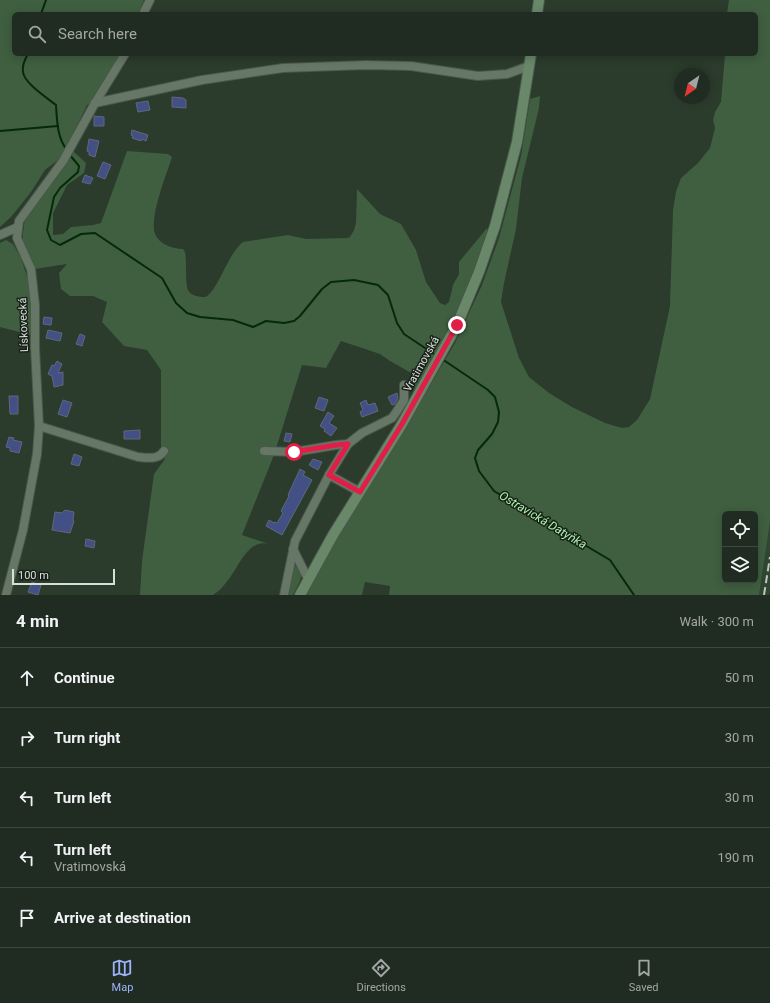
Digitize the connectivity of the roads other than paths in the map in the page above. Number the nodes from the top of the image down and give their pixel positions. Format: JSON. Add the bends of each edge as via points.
{"nodes":[{"id":1,"x":150,"y":0,"type":"edge"},
{"id":2,"x":539,"y":0,"type":"edge"},
{"id":3,"x":145,"y":12,"type":"edge"},
{"id":4,"x":537,"y":12,"type":"edge"},
{"id":5,"x":124,"y":56,"type":"edge"},
{"id":6,"x":531,"y":56,"type":"edge"},
{"id":7,"x":529,"y":66,"type":"junction"},
{"id":8,"x":95,"y":103,"type":"junction"},
{"id":9,"x":18,"y":227,"type":"junction"},
{"id":10,"x":0,"y":235,"type":"edge"},
{"id":11,"x":404,"y":385,"type":"dead end"},
{"id":12,"x":39,"y":426,"type":"junction"},
{"id":13,"x":348,"y":444,"type":"junction"},
{"id":14,"x":164,"y":451,"type":"dead end"},
{"id":15,"x":264,"y":451,"type":"dead end"},
{"id":16,"x":329,"y":475,"type":"junction"},
{"id":17,"x":360,"y":492,"type":"junction"},
{"id":18,"x":293,"y":549,"type":"junction"},
{"id":19,"x":308,"y":579,"type":"junction"},
{"id":20,"x":6,"y":595,"type":"edge"},
{"id":21,"x":284,"y":595,"type":"edge"},
{"id":22,"x":300,"y":595,"type":"edge"}],
"edges":[{"from":1,"to":3,"type":"street"},
{"from":2,"to":4,"type":"main road"},
{"from":5,"to":8,"type":"street"},
{"from":6,"to":7,"type":"main road","name":"Vratimovská"},
{"from":7,"to":8,"type":"street","via":[[507,74],[478,76],[411,66],[283,68],[202,80]]},
{"from":7,"to":17,"type":"main road","name":"Vratimovská","via":[[508,181],[479,272],[457,325],[402,424]]},
{"from":8,"to":9,"type":"street","via":[[62,161],[19,221]]},
{"from":9,"to":10,"type":"street"},
{"from":9,"to":12,"type":"street","name":"Lískovecká","via":[[17,238],[31,269],[35,305]]},
{"from":11,"to":13,"type":"street","via":[[404,400],[392,418],[362,433]]},
{"from":12,"to":14,"type":"street","via":[[138,457],[155,458]]},
{"from":12,"to":20,"type":"street","name":"Lískovecká","via":[[37,454],[23,530]]},
{"from":13,"to":15,"type":"street","via":[[294,452]]},
{"from":13,"to":16,"type":"street"},
{"from":16,"to":17,"type":"street"},
{"from":16,"to":18,"type":"street"},
{"from":17,"to":19,"type":"main road","name":"Vratimovská"},
{"from":18,"to":19,"type":"street"},
{"from":18,"to":21,"type":"street"},
{"from":19,"to":22,"type":"main road","name":"Vratimovská"}]}
